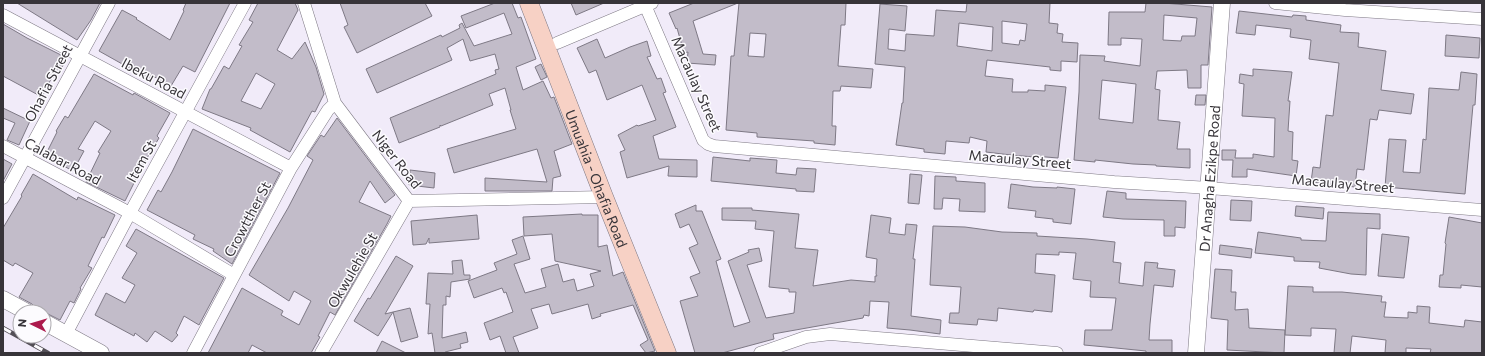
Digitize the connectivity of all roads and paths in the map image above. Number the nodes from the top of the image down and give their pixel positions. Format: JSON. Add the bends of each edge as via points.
{"nodes":[{"id":1,"x":109,"y":3,"type":"edge"},
{"id":2,"x":245,"y":3,"type":"edge"},
{"id":3,"x":304,"y":3,"type":"edge"},
{"id":4,"x":529,"y":3,"type":"edge"},
{"id":5,"x":542,"y":3,"type":"edge"},
{"id":6,"x":1222,"y":3,"type":"edge"},
{"id":7,"x":1275,"y":3,"type":"edge"},
{"id":8,"x":648,"y":4,"type":"edge"},
{"id":9,"x":3,"y":15,"type":"edge"},
{"id":10,"x":1482,"y":20,"type":"edge"},
{"id":11,"x":557,"y":43,"type":"junction"},
{"id":12,"x":80,"y":55,"type":"junction"},
{"id":13,"x":335,"y":103,"type":"junction"},
{"id":14,"x":185,"y":111,"type":"junction"},
{"id":15,"x":3,"y":146,"type":"edge"},
{"id":16,"x":25,"y":157,"type":"junction"},
{"id":17,"x":291,"y":168,"type":"junction"},
{"id":18,"x":1209,"y":188,"type":"junction"},
{"id":19,"x":604,"y":197,"type":"junction"},
{"id":20,"x":3,"y":198,"type":"edge"},
{"id":21,"x":409,"y":201,"type":"junction"},
{"id":22,"x":1482,"y":210,"type":"edge"},
{"id":23,"x":130,"y":213,"type":"junction"},
{"id":24,"x":234,"y":274,"type":"junction"},
{"id":25,"x":3,"y":299,"type":"edge"},
{"id":26,"x":12,"y":304,"type":"edge"},
{"id":27,"x":3,"y":312,"type":"edge"},
{"id":28,"x":12,"y":317,"type":"edge"},
{"id":29,"x":52,"y":326,"type":"edge"},
{"id":30,"x":66,"y":334,"type":"junction"},
{"id":31,"x":52,"y":338,"type":"edge"},
{"id":32,"x":78,"y":353,"type":"edge"},
{"id":33,"x":101,"y":353,"type":"edge"},
{"id":34,"x":193,"y":353,"type":"edge"},
{"id":35,"x":321,"y":353,"type":"edge"},
{"id":36,"x":667,"y":353,"type":"edge"},
{"id":37,"x":680,"y":353,"type":"edge"},
{"id":38,"x":760,"y":353,"type":"edge"},
{"id":39,"x":1057,"y":353,"type":"edge"},
{"id":40,"x":1196,"y":353,"type":"edge"}],
"edges":[{"from":1,"to":12,"type":"street","name":"Ohafia Street"},
{"from":2,"to":14,"type":"street","name":"Item St"},
{"from":3,"to":13,"type":"street","name":"Niger Road"},
{"from":4,"to":19,"type":"main road","name":"Umuahia - Ohafia Road"},
{"from":5,"to":11,"type":"main road","name":"Umuahia - Ohafia Road"},
{"from":6,"to":18,"type":"street","name":"Dr Anagha Ezikpe Road"},
{"from":7,"to":10,"type":"street"},
{"from":8,"to":11,"type":"street"},
{"from":8,"to":18,"type":"street","name":"Macaulay Street","via":[[703,140],[714,146],[1114,182]]},
{"from":9,"to":12,"type":"street","name":"Ibeku Road"},
{"from":11,"to":37,"type":"main road","name":"Umuahia - Ohafia Road"},
{"from":12,"to":14,"type":"street","name":"Ibeku Road"},
{"from":12,"to":16,"type":"street","name":"Ohafia Street"},
{"from":13,"to":17,"type":"street","name":"Crowtther St"},
{"from":13,"to":21,"type":"street","name":"Niger Road"},
{"from":14,"to":17,"type":"street","name":"Ibeku Road"},
{"from":14,"to":23,"type":"street","name":"Item St"},
{"from":15,"to":16,"type":"street","name":"Calabar Road"},
{"from":16,"to":20,"type":"street","name":"Ohafia Street"},
{"from":16,"to":23,"type":"street","name":"Calabar Road"},
{"from":17,"to":24,"type":"street","name":"Crowtther St"},
{"from":18,"to":22,"type":"street","name":"Macaulay Street"},
{"from":18,"to":40,"type":"street","name":"Dr Anagha Ezikpe Road"},
{"from":19,"to":21,"type":"street","name":"Niger Road"},
{"from":19,"to":36,"type":"main road","name":"Umuahia - Ohafia Road"},
{"from":21,"to":35,"type":"street","name":"Okwulehie St"},
{"from":23,"to":24,"type":"street","name":"Calabar Road"},
{"from":23,"to":30,"type":"street","name":"Item St"},
{"from":24,"to":34,"type":"street","name":"Crowtther St"},
{"from":25,"to":26,"type":"street"},
{"from":27,"to":28,"type":"street"},
{"from":29,"to":30,"type":"street"},
{"from":30,"to":33,"type":"street"},
{"from":31,"to":32,"type":"street"},
{"from":38,"to":39,"type":"street","via":[[806,337],[830,334]]}]}
